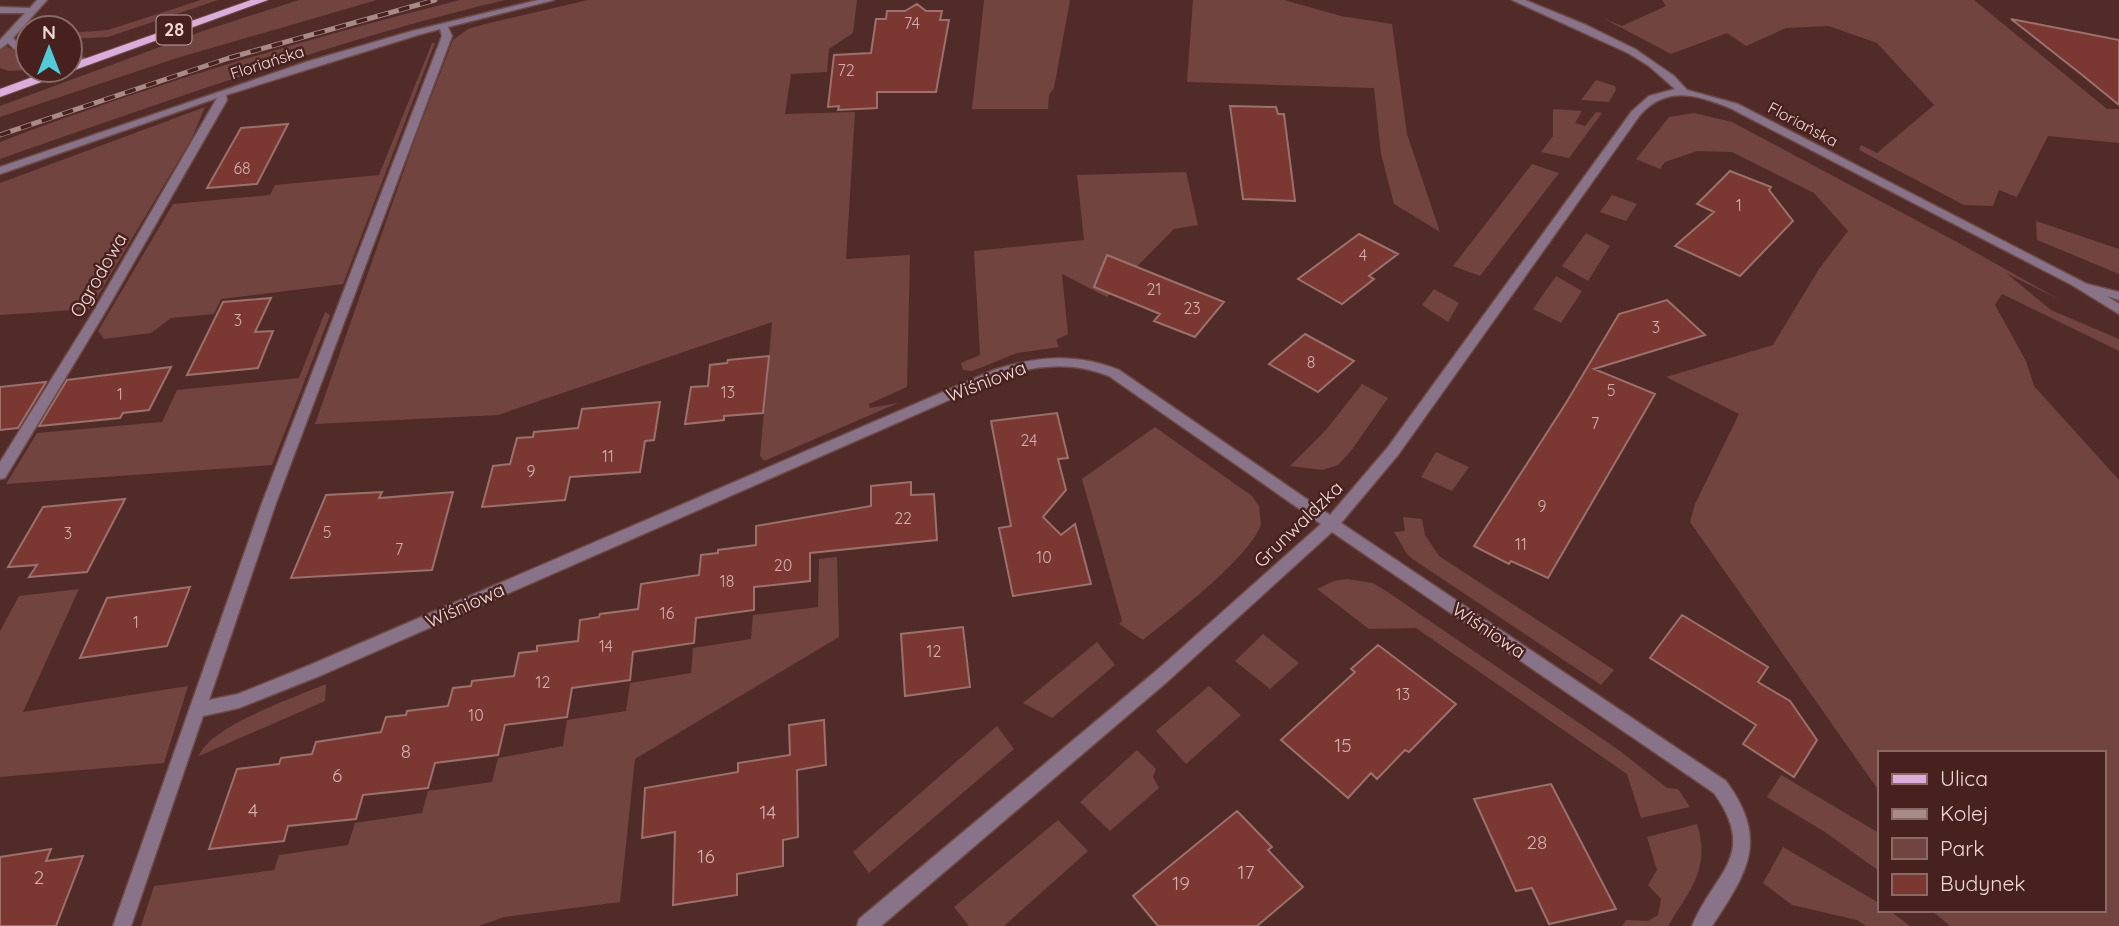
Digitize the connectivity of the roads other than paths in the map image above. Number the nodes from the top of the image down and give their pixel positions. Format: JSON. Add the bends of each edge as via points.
{"nodes":[{"id":1,"x":42,"y":0,"type":"edge"},
{"id":2,"x":262,"y":0,"type":"edge"},
{"id":3,"x":549,"y":0,"type":"edge"},
{"id":4,"x":1517,"y":0,"type":"edge"},
{"id":5,"x":0,"y":10,"type":"edge"},
{"id":6,"x":33,"y":11,"type":"junction"},
{"id":7,"x":443,"y":26,"type":"junction"},
{"id":8,"x":9,"y":39,"type":"junction"},
{"id":9,"x":14,"y":44,"type":"edge"},
{"id":10,"x":0,"y":46,"type":"edge"},
{"id":11,"x":84,"y":61,"type":"edge"},
{"id":12,"x":87,"y":62,"type":"junction"},
{"id":13,"x":84,"y":63,"type":"edge"},
{"id":14,"x":25,"y":84,"type":"edge"},
{"id":15,"x":0,"y":93,"type":"edge"},
{"id":16,"x":221,"y":93,"type":"junction"},
{"id":17,"x":1684,"y":93,"type":"junction"},
{"id":18,"x":0,"y":172,"type":"edge"},
{"id":19,"x":2076,"y":282,"type":"junction"},
{"id":20,"x":2119,"y":296,"type":"edge"},
{"id":21,"x":2119,"y":310,"type":"edge"},
{"id":22,"x":0,"y":474,"type":"edge"},
{"id":23,"x":1331,"y":524,"type":"junction"},
{"id":24,"x":196,"y":710,"type":"junction"},
{"id":25,"x":122,"y":926,"type":"edge"},
{"id":26,"x":866,"y":926,"type":"edge"},
{"id":27,"x":1701,"y":926,"type":"edge"}],
"edges":[{"from":1,"to":6,"type":"street"},
{"from":2,"to":12,"type":"main road","number":"28"},
{"from":3,"to":7,"type":"street","name":"Floriańska"},
{"from":4,"to":17,"type":"street","name":"Floriańska","via":[[1638,57],[1672,78]]},
{"from":5,"to":6,"type":"street"},
{"from":6,"to":8,"type":"street"},
{"from":7,"to":16,"type":"street","name":"Floriańska"},
{"from":7,"to":24,"type":"street","via":[[447,36],[269,503]]},
{"from":8,"to":9,"type":"street"},
{"from":8,"to":10,"type":"street"},
{"from":11,"to":12,"type":"street"},
{"from":12,"to":13,"type":"main road","number":"28"},
{"from":14,"to":15,"type":"main road"},
{"from":16,"to":18,"type":"street","name":"Floriańska"},
{"from":16,"to":22,"type":"street","name":"Ogrodowa","via":[[222,100],[189,158]]},
{"from":17,"to":19,"type":"street","name":"Floriańska","via":[[1734,106]]},
{"from":17,"to":23,"type":"street","name":"Grunwaldzka","via":[[1655,96],[1636,113],[1390,455]]},
{"from":19,"to":20,"type":"street","name":"Floriańska"},
{"from":19,"to":21,"type":"street","name":"Floriańska"},
{"from":23,"to":24,"type":"street","name":"Wiśniowa","via":[[1114,373],[1085,363],[1031,363],[316,670],[239,701]]},
{"from":23,"to":26,"type":"street","name":"Grunwaldzka","via":[[1162,676]]},
{"from":23,"to":27,"type":"street","name":"Wiśniowa","via":[[1720,787],[1740,815],[1744,845],[1726,887]]},
{"from":24,"to":25,"type":"street"}]}
